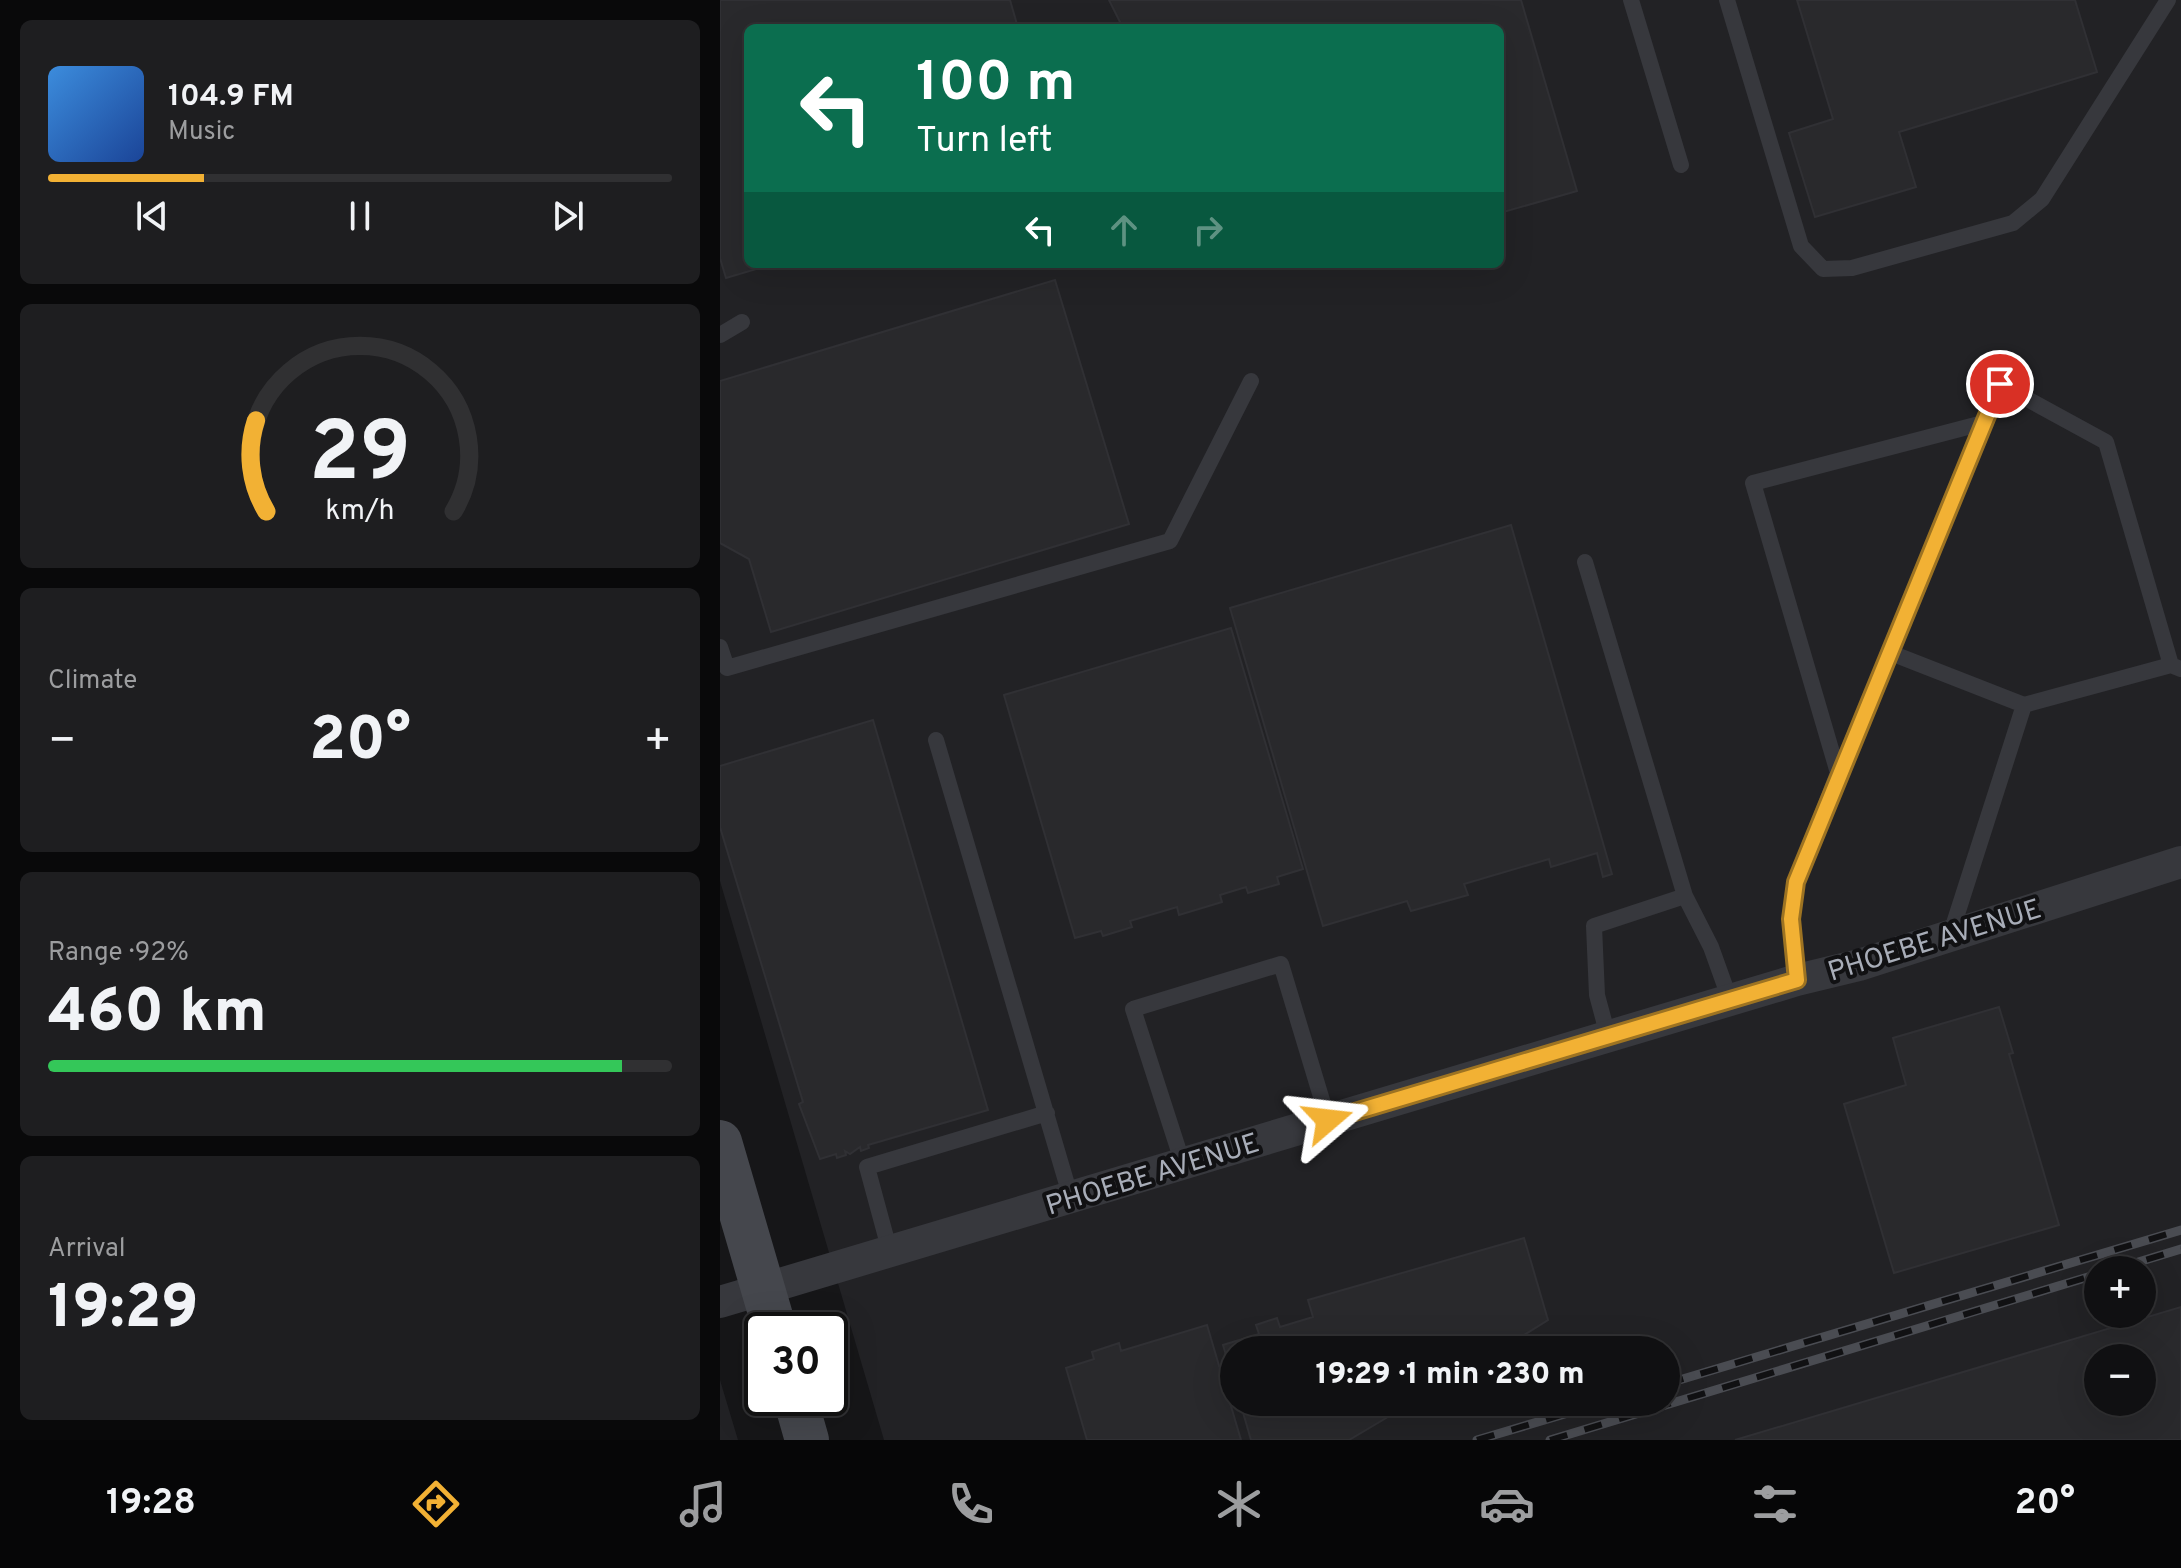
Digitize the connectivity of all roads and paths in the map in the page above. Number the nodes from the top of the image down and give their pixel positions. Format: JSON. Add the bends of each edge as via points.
{"nodes":[{"id":1,"x":1631,"y":0,"type":"edge"},
{"id":2,"x":1727,"y":0,"type":"edge"},
{"id":3,"x":2168,"y":0,"type":"edge"},
{"id":4,"x":1681,"y":165,"type":"dead end"},
{"id":5,"x":742,"y":322,"type":"dead end"},
{"id":6,"x":720,"y":335,"type":"edge"},
{"id":7,"x":1251,"y":381,"type":"dead end"},
{"id":8,"x":1983,"y":423,"type":"junction"},
{"id":9,"x":1585,"y":562,"type":"dead end"},
{"id":10,"x":720,"y":647,"type":"edge"},
{"id":11,"x":1891,"y":653,"type":"junction"},
{"id":12,"x":2176,"y":667,"type":"edge"},
{"id":13,"x":724,"y":669,"type":"edge"},
{"id":14,"x":2024,"y":705,"type":"junction"},
{"id":15,"x":936,"y":740,"type":"dead end"},
{"id":16,"x":1838,"y":773,"type":"junction"},
{"id":17,"x":2181,"y":862,"type":"edge"},
{"id":18,"x":1685,"y":896,"type":"junction"},
{"id":19,"x":1950,"y":937,"type":"junction"},
{"id":20,"x":1797,"y":980,"type":"junction"},
{"id":21,"x":1730,"y":1000,"type":"junction"},
{"id":22,"x":1608,"y":1036,"type":"junction"},
{"id":23,"x":1047,"y":1113,"type":"junction"},
{"id":24,"x":1328,"y":1120,"type":"junction"},
{"id":25,"x":720,"y":1142,"type":"edge"},
{"id":26,"x":1183,"y":1164,"type":"junction"},
{"id":27,"x":1071,"y":1198,"type":"junction"},
{"id":28,"x":890,"y":1252,"type":"junction"},
{"id":29,"x":720,"y":1302,"type":"edge"},
{"id":30,"x":769,"y":1310,"type":"edge"},
{"id":31,"x":800,"y":1416,"type":"edge"},
{"id":32,"x":807,"y":1440,"type":"edge"}],
"edges":[{"from":1,"to":4,"type":"lane"},
{"from":2,"to":3,"type":"lane","via":[[1801,246],[1823,269],[1852,268],[2013,223],[2042,199]]},
{"from":5,"to":6,"type":"lane"},
{"from":7,"to":13,"type":"lane","via":[[1170,541]]},
{"from":8,"to":11,"type":"lane"},
{"from":8,"to":12,"type":"lane","via":[[2000,384],[2106,442]]},
{"from":8,"to":16,"type":"lane","via":[[1753,483]]},
{"from":9,"to":18,"type":"lane"},
{"from":10,"to":13,"type":"lane"},
{"from":11,"to":14,"type":"lane"},
{"from":11,"to":16,"type":"lane"},
{"from":12,"to":14,"type":"lane"},
{"from":14,"to":19,"type":"lane"},
{"from":15,"to":23,"type":"lane"},
{"from":16,"to":20,"type":"lane","via":[[1796,882],[1791,919]]},
{"from":17,"to":19,"type":"street","name":"PHOEBE AVENUE"},
{"from":18,"to":21,"type":"lane"},
{"from":18,"to":22,"type":"lane","via":[[1594,926],[1597,995]]},
{"from":19,"to":20,"type":"street","name":"PHOEBE AVENUE"},
{"from":20,"to":21,"type":"street","name":"PHOEBE AVENUE"},
{"from":21,"to":22,"type":"street","name":"PHOEBE AVENUE"},
{"from":22,"to":24,"type":"street","name":"PHOEBE AVENUE"},
{"from":23,"to":27,"type":"lane"},
{"from":23,"to":28,"type":"lane","via":[[867,1167]]},
{"from":24,"to":26,"type":"street","name":"PHOEBE AVENUE"},
{"from":24,"to":26,"type":"lane","via":[[1281,964],[1266,968],[1133,1009]]},
{"from":25,"to":30,"type":"main road"},
{"from":26,"to":27,"type":"street","name":"PHOEBE AVENUE"},
{"from":27,"to":28,"type":"street","name":"PHOEBE AVENUE"},
{"from":28,"to":30,"type":"street","name":"PHOEBE AVENUE"},
{"from":29,"to":30,"type":"street","name":"PHOEBE AVENUE"},
{"from":31,"to":32,"type":"main road"}]}
